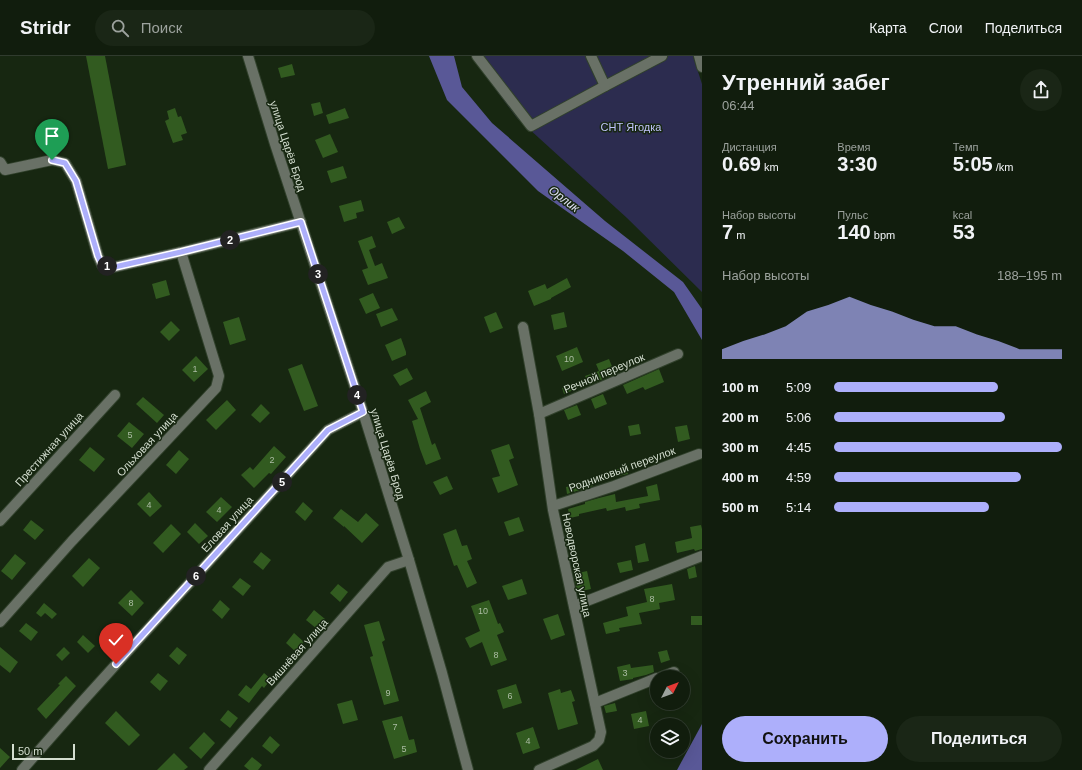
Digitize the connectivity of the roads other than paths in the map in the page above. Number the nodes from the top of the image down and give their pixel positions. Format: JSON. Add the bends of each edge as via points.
{"nodes":[{"id":1,"x":248,"y":56,"type":"edge"},
{"id":2,"x":477,"y":56,"type":"edge"},
{"id":3,"x":591,"y":56,"type":"edge"},
{"id":4,"x":662,"y":56,"type":"edge"},
{"id":5,"x":699,"y":56,"type":"edge"},
{"id":6,"x":702,"y":67,"type":"edge"},
{"id":7,"x":605,"y":86,"type":"junction"},
{"id":8,"x":0,"y":162,"type":"edge"},
{"id":9,"x":301,"y":222,"type":"junction"},
{"id":10,"x":181,"y":252,"type":"junction"},
{"id":11,"x":522,"y":327,"type":"dead end"},
{"id":12,"x":678,"y":354,"type":"dead end"},
{"id":13,"x":115,"y":394,"type":"dead end"},
{"id":14,"x":363,"y":412,"type":"junction"},
{"id":15,"x":539,"y":414,"type":"junction"},
{"id":16,"x":699,"y":454,"type":"dead end"},
{"id":17,"x":552,"y":506,"type":"junction"},
{"id":18,"x":0,"y":521,"type":"edge"},
{"id":19,"x":702,"y":556,"type":"edge"},
{"id":20,"x":409,"y":560,"type":"junction"},
{"id":21,"x":574,"y":606,"type":"junction"},
{"id":22,"x":0,"y":622,"type":"edge"},
{"id":23,"x":650,"y":681,"type":"edge"},
{"id":24,"x":595,"y":703,"type":"junction"},
{"id":25,"x":22,"y":770,"type":"edge"},
{"id":26,"x":209,"y":770,"type":"edge"},
{"id":27,"x":468,"y":770,"type":"edge"},
{"id":28,"x":539,"y":770,"type":"edge"}],
"edges":[{"from":1,"to":9,"type":"street","name":"улица Царёв Брод"},
{"from":2,"to":7,"type":"street","via":[[531,126]]},
{"from":3,"to":7,"type":"street"},
{"from":4,"to":7,"type":"street"},
{"from":5,"to":6,"type":"street"},
{"from":8,"to":10,"type":"street","via":[[5,170],[52,160],[65,163],[76,181],[102,265],[110,268]]},
{"from":9,"to":10,"type":"street"},
{"from":9,"to":14,"type":"street","name":"улица Царёв Брод"},
{"from":10,"to":22,"type":"street","name":"Ольховая улица","via":[[219,376],[216,388],[72,541]]},
{"from":11,"to":15,"type":"street","name":"Новодворская улица"},
{"from":12,"to":15,"type":"street","name":"Речной переулок"},
{"from":13,"to":18,"type":"street","name":"Престижная улица"},
{"from":14,"to":20,"type":"street","name":"улица Царёв Брод"},
{"from":14,"to":25,"type":"street","name":"Еловая улица","via":[[328,430]]},
{"from":15,"to":17,"type":"street","name":"Новодворская улица"},
{"from":16,"to":17,"type":"street","name":"Родниковый переулок"},
{"from":17,"to":21,"type":"street","name":"Новодворская улица"},
{"from":19,"to":21,"type":"street"},
{"from":20,"to":26,"type":"street","name":"Вишнёвая улица","via":[[388,568]]},
{"from":20,"to":27,"type":"street","name":"улица Царёв Брод"},
{"from":21,"to":24,"type":"street","name":"Новодворская улица"},
{"from":23,"to":24,"type":"street"},
{"from":24,"to":28,"type":"street","name":"Новодворская улица","via":[[601,732],[599,740],[593,746]]}]}
